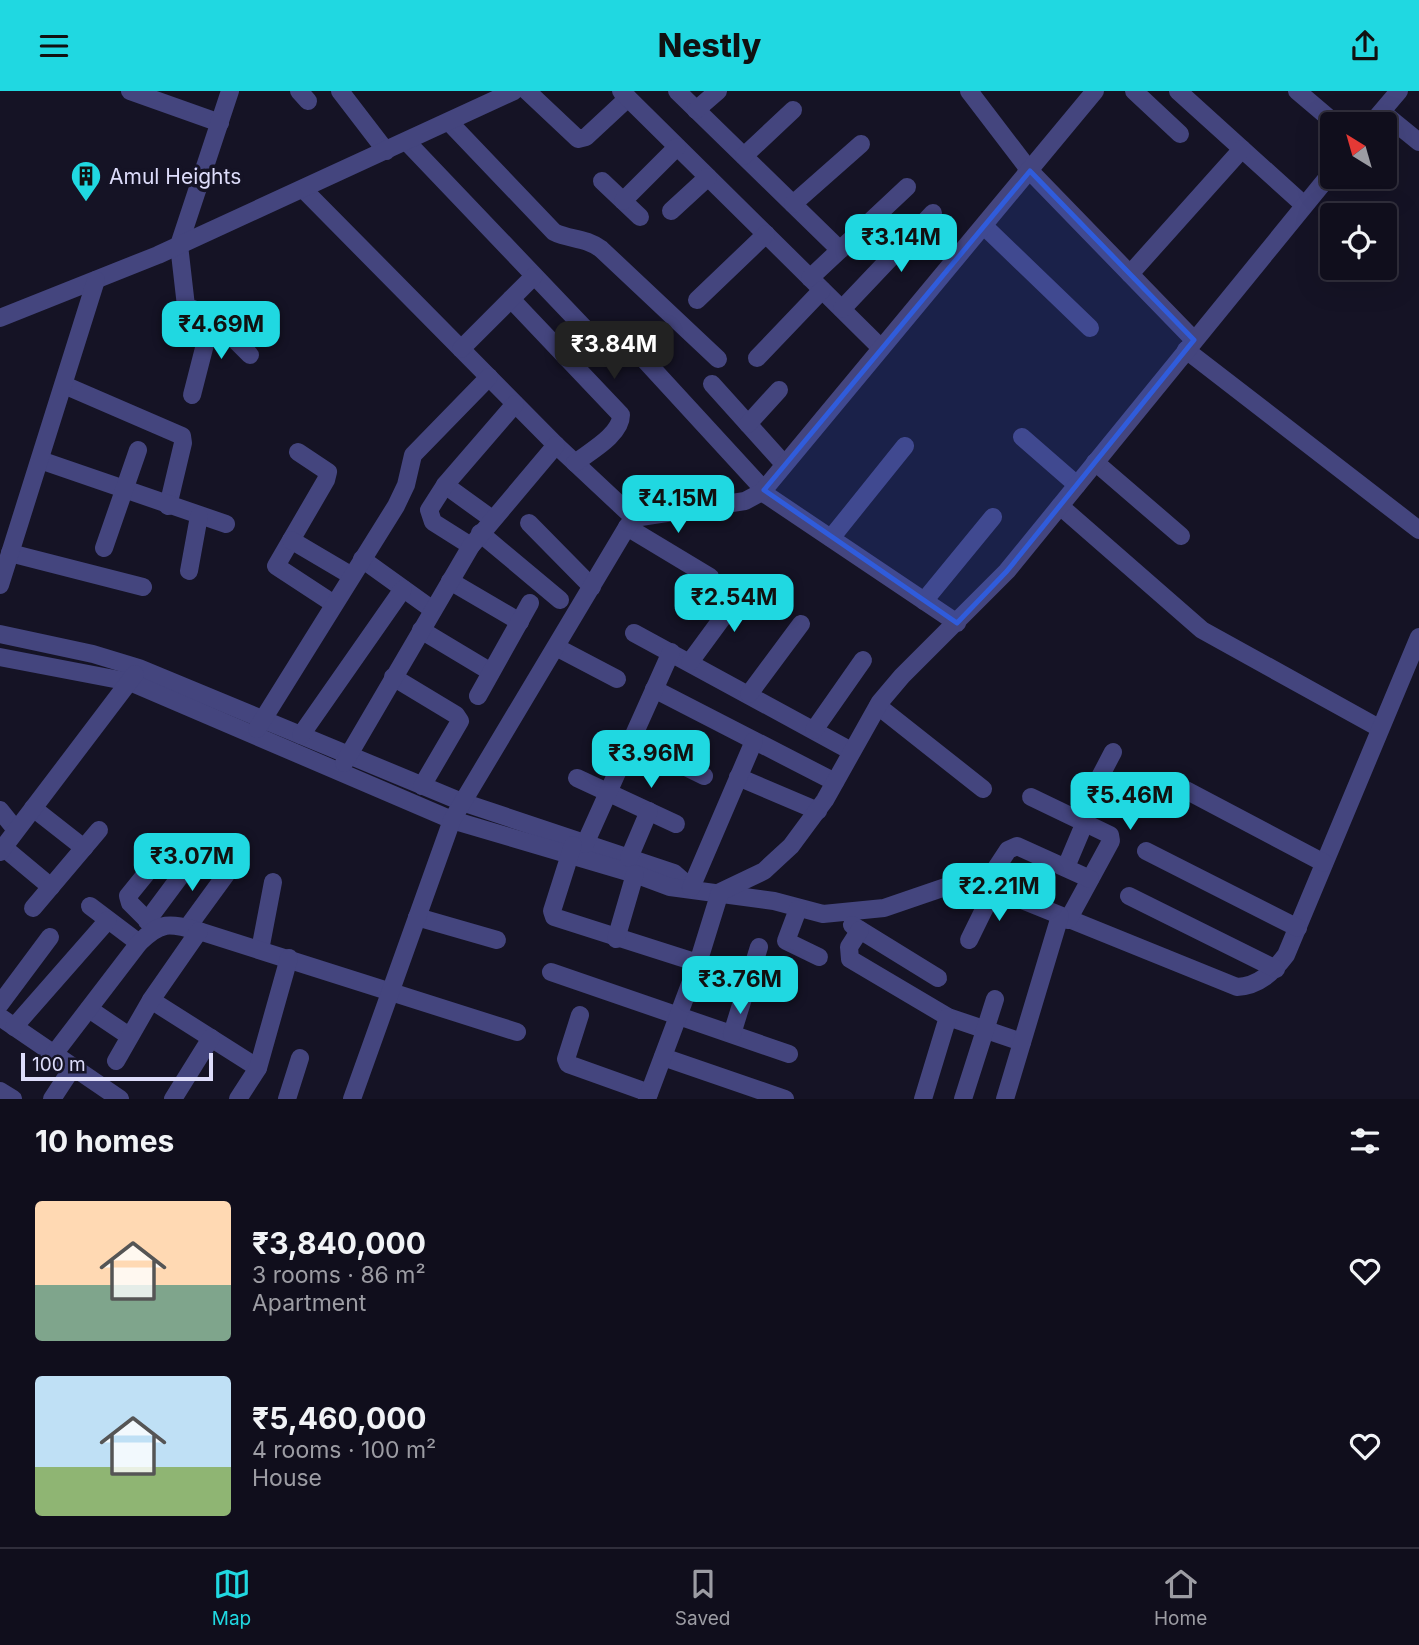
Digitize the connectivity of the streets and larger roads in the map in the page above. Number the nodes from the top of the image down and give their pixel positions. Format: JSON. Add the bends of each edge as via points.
{"nodes":[{"id":1,"x":130,"y":91,"type":"edge"},
{"id":2,"x":230,"y":91,"type":"edge"},
{"id":3,"x":514,"y":91,"type":"edge"},
{"id":4,"x":527,"y":91,"type":"edge"},
{"id":5,"x":677,"y":91,"type":"edge"},
{"id":6,"x":718,"y":91,"type":"edge"},
{"id":7,"x":969,"y":91,"type":"edge"},
{"id":8,"x":1095,"y":91,"type":"edge"},
{"id":9,"x":1134,"y":91,"type":"edge"},
{"id":10,"x":1178,"y":91,"type":"edge"},
{"id":11,"x":1297,"y":91,"type":"edge"},
{"id":12,"x":1399,"y":91,"type":"edge"},
{"id":13,"x":344,"y":92,"type":"edge"},
{"id":14,"x":625,"y":95,"type":"edge"},
{"id":15,"x":696,"y":110,"type":"junction"},
{"id":16,"x":793,"y":110,"type":"dead end"},
{"id":17,"x":1322,"y":112,"type":"edge"},
{"id":18,"x":1381,"y":112,"type":"edge"},
{"id":19,"x":220,"y":123,"type":"junction"},
{"id":20,"x":450,"y":123,"type":"junction"},
{"id":21,"x":1397,"y":130,"type":"edge"},
{"id":22,"x":1180,"y":134,"type":"dead end"},
{"id":23,"x":407,"y":142,"type":"junction"},
{"id":24,"x":1419,"y":142,"type":"edge"},
{"id":25,"x":861,"y":144,"type":"dead end"},
{"id":26,"x":677,"y":147,"type":"junction"},
{"id":27,"x":1242,"y":149,"type":"junction"},
{"id":28,"x":386,"y":151,"type":"junction"},
{"id":29,"x":744,"y":156,"type":"junction"},
{"id":30,"x":1030,"y":171,"type":"junction"},
{"id":31,"x":708,"y":177,"type":"junction"},
{"id":32,"x":602,"y":181,"type":"dead end"},
{"id":33,"x":1320,"y":186,"type":"edge"},
{"id":34,"x":907,"y":187,"type":"dead end"},
{"id":35,"x":303,"y":189,"type":"junction"},
{"id":36,"x":623,"y":201,"type":"junction"},
{"id":37,"x":793,"y":204,"type":"junction"},
{"id":38,"x":1304,"y":205,"type":"junction"},
{"id":39,"x":671,"y":211,"type":"dead end"},
{"id":40,"x":933,"y":213,"type":"dead end"},
{"id":41,"x":640,"y":217,"type":"dead end"},
{"id":42,"x":984,"y":226,"type":"junction"},
{"id":43,"x":766,"y":234,"type":"junction"},
{"id":44,"x":179,"y":245,"type":"junction"},
{"id":45,"x":840,"y":250,"type":"junction"},
{"id":46,"x":1130,"y":274,"type":"junction"},
{"id":47,"x":534,"y":276,"type":"junction"},
{"id":48,"x":96,"y":280,"type":"junction"},
{"id":49,"x":816,"y":284,"type":"junction"},
{"id":50,"x":510,"y":299,"type":"junction"},
{"id":51,"x":697,"y":300,"type":"dead end"},
{"id":52,"x":842,"y":309,"type":"junction"},
{"id":53,"x":212,"y":317,"type":"junction"},
{"id":54,"x":0,"y":319,"type":"edge"},
{"id":55,"x":1090,"y":328,"type":"dead end"},
{"id":56,"x":1190,"y":345,"type":"junction"},
{"id":57,"x":881,"y":348,"type":"junction"},
{"id":58,"x":461,"y":349,"type":"junction"},
{"id":59,"x":250,"y":355,"type":"dead end"},
{"id":60,"x":757,"y":358,"type":"dead end"},
{"id":61,"x":718,"y":359,"type":"dead end"},
{"id":62,"x":489,"y":377,"type":"junction"},
{"id":63,"x":712,"y":384,"type":"dead end"},
{"id":64,"x":64,"y":386,"type":"junction"},
{"id":65,"x":779,"y":390,"type":"dead end"},
{"id":66,"x":192,"y":395,"type":"dead end"},
{"id":67,"x":515,"y":404,"type":"junction"},
{"id":68,"x":748,"y":424,"type":"junction"},
{"id":69,"x":1022,"y":437,"type":"dead end"},
{"id":70,"x":556,"y":445,"type":"junction"},
{"id":71,"x":905,"y":446,"type":"dead end"},
{"id":72,"x":138,"y":450,"type":"dead end"},
{"id":73,"x":298,"y":452,"type":"dead end"},
{"id":74,"x":40,"y":460,"type":"junction"},
{"id":75,"x":1095,"y":462,"type":"junction"},
{"id":76,"x":575,"y":463,"type":"junction"},
{"id":77,"x":785,"y":464,"type":"junction"},
{"id":78,"x":445,"y":485,"type":"junction"},
{"id":79,"x":1077,"y":485,"type":"junction"},
{"id":80,"x":123,"y":490,"type":"junction"},
{"id":81,"x":763,"y":491,"type":"junction"},
{"id":82,"x":168,"y":506,"type":"junction"},
{"id":83,"x":1059,"y":506,"type":"junction"},
{"id":84,"x":199,"y":516,"type":"junction"},
{"id":85,"x":993,"y":517,"type":"dead end"},
{"id":86,"x":529,"y":523,"type":"dead end"},
{"id":87,"x":630,"y":523,"type":"junction"},
{"id":88,"x":226,"y":524,"type":"dead end"},
{"id":89,"x":8,"y":529,"type":"edge"},
{"id":90,"x":1419,"y":530,"type":"edge"},
{"id":91,"x":481,"y":532,"type":"junction"},
{"id":92,"x":1181,"y":536,"type":"dead end"},
{"id":93,"x":831,"y":538,"type":"junction"},
{"id":94,"x":291,"y":540,"type":"junction"},
{"id":95,"x":104,"y":548,"type":"dead end"},
{"id":96,"x":10,"y":553,"type":"junction"},
{"id":97,"x":362,"y":559,"type":"junction"},
{"id":98,"x":189,"y":571,"type":"dead end"},
{"id":99,"x":352,"y":576,"type":"junction"},
{"id":100,"x":710,"y":577,"type":"dead end"},
{"id":101,"x":450,"y":581,"type":"junction"},
{"id":102,"x":748,"y":583,"type":"dead end"},
{"id":103,"x":0,"y":585,"type":"edge"},
{"id":104,"x":143,"y":587,"type":"dead end"},
{"id":105,"x":592,"y":587,"type":"junction"},
{"id":106,"x":403,"y":589,"type":"junction"},
{"id":107,"x":560,"y":600,"type":"dead end"},
{"id":108,"x":924,"y":601,"type":"junction"},
{"id":109,"x":530,"y":603,"type":"dead end"},
{"id":110,"x":334,"y":604,"type":"junction"},
{"id":111,"x":433,"y":610,"type":"junction"},
{"id":112,"x":520,"y":622,"type":"junction"},
{"id":113,"x":957,"y":622,"type":"junction"},
{"id":114,"x":801,"y":624,"type":"dead end"},
{"id":115,"x":421,"y":629,"type":"junction"},
{"id":116,"x":634,"y":633,"type":"dead end"},
{"id":117,"x":0,"y":635,"type":"edge"},
{"id":118,"x":1419,"y":637,"type":"edge"},
{"id":119,"x":556,"y":647,"type":"junction"},
{"id":120,"x":671,"y":652,"type":"junction"},
{"id":121,"x":0,"y":657,"type":"edge"},
{"id":122,"x":863,"y":660,"type":"dead end"},
{"id":123,"x":690,"y":662,"type":"junction"},
{"id":124,"x":492,"y":672,"type":"junction"},
{"id":125,"x":135,"y":675,"type":"junction"},
{"id":126,"x":393,"y":677,"type":"junction"},
{"id":127,"x":617,"y":679,"type":"dead end"},
{"id":128,"x":654,"y":689,"type":"junction"},
{"id":129,"x":748,"y":694,"type":"junction"},
{"id":130,"x":478,"y":696,"type":"dead end"},
{"id":131,"x":877,"y":706,"type":"junction"},
{"id":132,"x":263,"y":719,"type":"junction"},
{"id":133,"x":1379,"y":728,"type":"junction"},
{"id":134,"x":814,"y":730,"type":"junction"},
{"id":135,"x":253,"y":735,"type":"junction"},
{"id":136,"x":301,"y":735,"type":"junction"},
{"id":137,"x":631,"y":740,"type":"junction"},
{"id":138,"x":754,"y":741,"type":"junction"},
{"id":139,"x":851,"y":751,"type":"junction"},
{"id":140,"x":1114,"y":752,"type":"dead end"},
{"id":141,"x":348,"y":755,"type":"junction"},
{"id":142,"x":339,"y":773,"type":"junction"},
{"id":143,"x":704,"y":776,"type":"dead end"},
{"id":144,"x":738,"y":777,"type":"junction"},
{"id":145,"x":577,"y":778,"type":"dead end"},
{"id":146,"x":835,"y":782,"type":"junction"},
{"id":147,"x":422,"y":786,"type":"junction"},
{"id":148,"x":1182,"y":788,"type":"dead end"},
{"id":149,"x":983,"y":789,"type":"dead end"},
{"id":150,"x":608,"y":791,"type":"junction"},
{"id":151,"x":1031,"y":797,"type":"dead end"},
{"id":152,"x":462,"y":802,"type":"junction"},
{"id":153,"x":33,"y":808,"type":"junction"},
{"id":154,"x":0,"y":810,"type":"edge"},
{"id":155,"x":649,"y":811,"type":"junction"},
{"id":156,"x":817,"y":811,"type":"junction"},
{"id":157,"x":452,"y":820,"type":"junction"},
{"id":158,"x":1081,"y":820,"type":"junction"},
{"id":159,"x":676,"y":824,"type":"dead end"},
{"id":160,"x":16,"y":830,"type":"junction"},
{"id":161,"x":99,"y":831,"type":"dead end"},
{"id":162,"x":205,"y":843,"type":"dead end"},
{"id":163,"x":576,"y":846,"type":"junction"},
{"id":164,"x":84,"y":848,"type":"junction"},
{"id":165,"x":2,"y":850,"type":"edge"},
{"id":166,"x":1146,"y":851,"type":"dead end"},
{"id":167,"x":162,"y":854,"type":"dead end"},
{"id":168,"x":238,"y":858,"type":"dead end"},
{"id":169,"x":1324,"y":863,"type":"junction"},
{"id":170,"x":632,"y":866,"type":"junction"},
{"id":171,"x":1066,"y":867,"type":"junction"},
{"id":172,"x":1090,"y":879,"type":"junction"},
{"id":173,"x":273,"y":882,"type":"dead end"},
{"id":174,"x":51,"y":887,"type":"junction"},
{"id":175,"x":989,"y":887,"type":"junction"},
{"id":176,"x":691,"y":888,"type":"junction"},
{"id":177,"x":720,"y":892,"type":"junction"},
{"id":178,"x":1129,"y":896,"type":"dead end"},
{"id":179,"x":90,"y":906,"type":"dead end"},
{"id":180,"x":33,"y":908,"type":"dead end"},
{"id":181,"x":798,"y":909,"type":"junction"},
{"id":182,"x":834,"y":913,"type":"junction"},
{"id":183,"x":417,"y":917,"type":"junction"},
{"id":184,"x":1064,"y":918,"type":"junction"},
{"id":185,"x":108,"y":920,"type":"junction"},
{"id":186,"x":151,"y":924,"type":"junction"},
{"id":187,"x":1298,"y":928,"type":"junction"},
{"id":188,"x":193,"y":929,"type":"junction"},
{"id":189,"x":860,"y":930,"type":"junction"},
{"id":190,"x":50,"y":937,"type":"dead end"},
{"id":191,"x":617,"y":939,"type":"junction"},
{"id":192,"x":497,"y":940,"type":"dead end"},
{"id":193,"x":969,"y":940,"type":"dead end"},
{"id":194,"x":139,"y":943,"type":"junction"},
{"id":195,"x":760,"y":947,"type":"dead end"},
{"id":196,"x":260,"y":950,"type":"junction"},
{"id":197,"x":819,"y":957,"type":"dead end"},
{"id":198,"x":289,"y":958,"type":"junction"},
{"id":199,"x":698,"y":963,"type":"junction"},
{"id":200,"x":1276,"y":969,"type":"junction"},
{"id":201,"x":551,"y":972,"type":"dead end"},
{"id":202,"x":938,"y":978,"type":"dead end"},
{"id":203,"x":391,"y":990,"type":"junction"},
{"id":204,"x":995,"y":999,"type":"dead end"},
{"id":205,"x":151,"y":1000,"type":"junction"},
{"id":206,"x":0,"y":1004,"type":"edge"},
{"id":207,"x":89,"y":1009,"type":"junction"},
{"id":208,"x":580,"y":1015,"type":"dead end"},
{"id":209,"x":679,"y":1015,"type":"junction"},
{"id":210,"x":948,"y":1017,"type":"junction"},
{"id":211,"x":7,"y":1022,"type":"edge"},
{"id":212,"x":985,"y":1030,"type":"junction"},
{"id":213,"x":517,"y":1032,"type":"dead end"},
{"id":214,"x":732,"y":1034,"type":"junction"},
{"id":215,"x":129,"y":1036,"type":"junction"},
{"id":216,"x":211,"y":1038,"type":"junction"},
{"id":217,"x":1022,"y":1042,"type":"junction"},
{"id":218,"x":54,"y":1054,"type":"junction"},
{"id":219,"x":789,"y":1054,"type":"dead end"},
{"id":220,"x":663,"y":1056,"type":"junction"},
{"id":221,"x":300,"y":1058,"type":"dead end"},
{"id":222,"x":116,"y":1061,"type":"dead end"},
{"id":223,"x":74,"y":1067,"type":"junction"},
{"id":224,"x":258,"y":1069,"type":"junction"},
{"id":225,"x":109,"y":1096,"type":"edge"},
{"id":226,"x":648,"y":1096,"type":"edge"},
{"id":227,"x":777,"y":1098,"type":"edge"},
{"id":228,"x":52,"y":1099,"type":"edge"},
{"id":229,"x":173,"y":1099,"type":"edge"},
{"id":230,"x":237,"y":1099,"type":"edge"},
{"id":231,"x":286,"y":1099,"type":"edge"},
{"id":232,"x":353,"y":1099,"type":"edge"},
{"id":233,"x":923,"y":1099,"type":"edge"},
{"id":234,"x":963,"y":1099,"type":"edge"},
{"id":235,"x":1005,"y":1099,"type":"edge"}],
"edges":[{"from":1,"to":19,"type":"street"},
{"from":2,"to":19,"type":"street"},
{"from":3,"to":20,"type":"street"},
{"from":4,"to":14,"type":"street","via":[[578,139],[586,137]]},
{"from":5,"to":15,"type":"street"},
{"from":6,"to":15,"type":"street"},
{"from":7,"to":30,"type":"street"},
{"from":8,"to":30,"type":"street"},
{"from":9,"to":22,"type":"street"},
{"from":10,"to":27,"type":"street"},
{"from":11,"to":17,"type":"street"},
{"from":12,"to":18,"type":"street"},
{"from":13,"to":28,"type":"street"},
{"from":14,"to":26,"type":"street"},
{"from":15,"to":29,"type":"street"},
{"from":16,"to":29,"type":"street"},
{"from":19,"to":44,"type":"street"},
{"from":20,"to":23,"type":"street"},
{"from":20,"to":61,"type":"street","via":[[554,232],[567,239],[590,240]]},
{"from":21,"to":24,"type":"street"},
{"from":23,"to":28,"type":"street"},
{"from":23,"to":47,"type":"street"},
{"from":25,"to":37,"type":"street"},
{"from":26,"to":31,"type":"street"},
{"from":26,"to":36,"type":"street"},
{"from":27,"to":38,"type":"street"},
{"from":27,"to":46,"type":"street"},
{"from":28,"to":35,"type":"street"},
{"from":29,"to":37,"type":"street"},
{"from":30,"to":42,"type":"street"},
{"from":30,"to":46,"type":"street"},
{"from":31,"to":39,"type":"street"},
{"from":31,"to":43,"type":"street"},
{"from":32,"to":36,"type":"street"},
{"from":33,"to":38,"type":"street"},
{"from":34,"to":45,"type":"street"},
{"from":35,"to":44,"type":"street"},
{"from":35,"to":58,"type":"street"},
{"from":36,"to":41,"type":"street"},
{"from":37,"to":45,"type":"street"},
{"from":38,"to":56,"type":"street"},
{"from":40,"to":52,"type":"street"},
{"from":42,"to":55,"type":"street"},
{"from":42,"to":57,"type":"street"},
{"from":43,"to":49,"type":"street"},
{"from":43,"to":51,"type":"street"},
{"from":44,"to":48,"type":"street"},
{"from":44,"to":53,"type":"street","via":[[186,306]]},
{"from":45,"to":49,"type":"street"},
{"from":46,"to":56,"type":"street"},
{"from":47,"to":50,"type":"street"},
{"from":47,"to":81,"type":"street","via":[[592,336],[640,355]]},
{"from":48,"to":54,"type":"street"},
{"from":48,"to":64,"type":"street"},
{"from":49,"to":52,"type":"street"},
{"from":49,"to":60,"type":"street"},
{"from":50,"to":58,"type":"street"},
{"from":50,"to":76,"type":"street","via":[[621,415],[615,431]]},
{"from":52,"to":57,"type":"street"},
{"from":53,"to":59,"type":"street"},
{"from":53,"to":66,"type":"street"},
{"from":56,"to":75,"type":"street"},
{"from":56,"to":90,"type":"street"},
{"from":57,"to":77,"type":"street"},
{"from":58,"to":62,"type":"street"},
{"from":62,"to":67,"type":"street"},
{"from":62,"to":97,"type":"street","via":[[413,455],[406,485]]},
{"from":63,"to":68,"type":"street"},
{"from":64,"to":74,"type":"street"},
{"from":64,"to":82,"type":"street","via":[[182,436]]},
{"from":65,"to":68,"type":"street"},
{"from":67,"to":70,"type":"street"},
{"from":67,"to":78,"type":"street"},
{"from":68,"to":77,"type":"street"},
{"from":69,"to":79,"type":"street"},
{"from":70,"to":76,"type":"street"},
{"from":70,"to":91,"type":"street"},
{"from":71,"to":93,"type":"street"},
{"from":72,"to":80,"type":"street"},
{"from":73,"to":94,"type":"street","via":[[328,472]]},
{"from":74,"to":80,"type":"street"},
{"from":74,"to":89,"type":"street"},
{"from":75,"to":79,"type":"street"},
{"from":75,"to":92,"type":"street"},
{"from":76,"to":87,"type":"street"},
{"from":77,"to":81,"type":"street"},
{"from":78,"to":91,"type":"street"},
{"from":78,"to":91,"type":"street","via":[[429,510],[433,522]]},
{"from":79,"to":83,"type":"street"},
{"from":80,"to":82,"type":"street"},
{"from":80,"to":95,"type":"street"},
{"from":81,"to":87,"type":"street","via":[[745,501]]},
{"from":81,"to":93,"type":"street"},
{"from":82,"to":84,"type":"street"},
{"from":83,"to":113,"type":"street","via":[[1007,571]]},
{"from":83,"to":133,"type":"street","via":[[1202,629]]},
{"from":84,"to":88,"type":"street"},
{"from":84,"to":98,"type":"street"},
{"from":85,"to":108,"type":"street"},
{"from":86,"to":105,"type":"street"},
{"from":87,"to":100,"type":"street"},
{"from":87,"to":105,"type":"street"},
{"from":89,"to":96,"type":"street"},
{"from":91,"to":101,"type":"street"},
{"from":91,"to":107,"type":"street"},
{"from":93,"to":108,"type":"street"},
{"from":94,"to":99,"type":"street"},
{"from":94,"to":110,"type":"street","via":[[276,566]]},
{"from":96,"to":103,"type":"street"},
{"from":96,"to":104,"type":"street"},
{"from":97,"to":99,"type":"street"},
{"from":97,"to":106,"type":"street"},
{"from":99,"to":110,"type":"street"},
{"from":101,"to":111,"type":"street"},
{"from":101,"to":112,"type":"street"},
{"from":102,"to":123,"type":"street"},
{"from":105,"to":119,"type":"street"},
{"from":106,"to":111,"type":"street"},
{"from":106,"to":136,"type":"street"},
{"from":108,"to":113,"type":"street"},
{"from":109,"to":112,"type":"street"},
{"from":110,"to":132,"type":"street"},
{"from":111,"to":115,"type":"street"},
{"from":112,"to":124,"type":"street"},
{"from":113,"to":131,"type":"street"},
{"from":114,"to":129,"type":"street"},
{"from":115,"to":124,"type":"street"},
{"from":115,"to":126,"type":"street"},
{"from":116,"to":120,"type":"street"},
{"from":117,"to":125,"type":"street","via":[[93,654]]},
{"from":118,"to":133,"type":"street"},
{"from":119,"to":127,"type":"street"},
{"from":119,"to":152,"type":"street"},
{"from":120,"to":123,"type":"street"},
{"from":120,"to":128,"type":"street"},
{"from":121,"to":125,"type":"street"},
{"from":122,"to":134,"type":"street"},
{"from":123,"to":129,"type":"street"},
{"from":124,"to":130,"type":"street"},
{"from":125,"to":132,"type":"street"},
{"from":125,"to":135,"type":"street"},
{"from":125,"to":153,"type":"street"},
{"from":126,"to":141,"type":"street"},
{"from":126,"to":147,"type":"street","via":[[460,721]]},
{"from":128,"to":137,"type":"street"},
{"from":128,"to":138,"type":"street"},
{"from":129,"to":134,"type":"street"},
{"from":131,"to":139,"type":"street"},
{"from":131,"to":149,"type":"street"},
{"from":132,"to":135,"type":"street"},
{"from":132,"to":136,"type":"street"},
{"from":133,"to":169,"type":"street"},
{"from":134,"to":139,"type":"street"},
{"from":135,"to":142,"type":"street"},
{"from":136,"to":141,"type":"street"},
{"from":137,"to":143,"type":"street"},
{"from":137,"to":150,"type":"street"},
{"from":138,"to":144,"type":"street"},
{"from":138,"to":146,"type":"street"},
{"from":139,"to":146,"type":"street"},
{"from":140,"to":158,"type":"street"},
{"from":141,"to":142,"type":"street"},
{"from":141,"to":147,"type":"street"},
{"from":142,"to":157,"type":"street"},
{"from":144,"to":156,"type":"street"},
{"from":144,"to":176,"type":"street"},
{"from":145,"to":150,"type":"street"},
{"from":146,"to":156,"type":"street"},
{"from":147,"to":152,"type":"street"},
{"from":148,"to":169,"type":"street"},
{"from":150,"to":155,"type":"street"},
{"from":150,"to":163,"type":"street"},
{"from":151,"to":158,"type":"street"},
{"from":152,"to":157,"type":"street"},
{"from":152,"to":163,"type":"street"},
{"from":153,"to":160,"type":"street"},
{"from":153,"to":164,"type":"street"},
{"from":154,"to":160,"type":"street"},
{"from":155,"to":159,"type":"street"},
{"from":155,"to":170,"type":"street"},
{"from":156,"to":177,"type":"street","via":[[791,846],[764,871]]},
{"from":157,"to":163,"type":"street"},
{"from":157,"to":183,"type":"street"},
{"from":158,"to":171,"type":"street"},
{"from":158,"to":172,"type":"street","via":[[1111,835]]},
{"from":160,"to":165,"type":"street"},
{"from":161,"to":164,"type":"street"},
{"from":162,"to":186,"type":"street"},
{"from":163,"to":170,"type":"street"},
{"from":163,"to":191,"type":"street","via":[[552,911],[554,917]]},
{"from":164,"to":174,"type":"street"},
{"from":165,"to":174,"type":"street"},
{"from":166,"to":187,"type":"street"},
{"from":167,"to":186,"type":"street","via":[[128,896]]},
{"from":168,"to":188,"type":"street"},
{"from":169,"to":187,"type":"street"},
{"from":170,"to":176,"type":"street","via":[[670,887]]},
{"from":170,"to":191,"type":"street"},
{"from":171,"to":172,"type":"street"},
{"from":171,"to":175,"type":"street","via":[[1012,847]]},
{"from":172,"to":184,"type":"street"},
{"from":173,"to":196,"type":"street"},
{"from":174,"to":180,"type":"street"},
{"from":175,"to":182,"type":"street","via":[[957,883],[884,908]]},
{"from":175,"to":184,"type":"street"},
{"from":175,"to":193,"type":"street"},
{"from":176,"to":177,"type":"street"},
{"from":177,"to":181,"type":"street"},
{"from":177,"to":199,"type":"street"},
{"from":178,"to":200,"type":"street"},
{"from":179,"to":185,"type":"street"},
{"from":181,"to":182,"type":"street"},
{"from":181,"to":197,"type":"street","via":[[786,941]]},
{"from":182,"to":189,"type":"street"},
{"from":183,"to":192,"type":"street"},
{"from":183,"to":203,"type":"street"},
{"from":184,"to":200,"type":"street","via":[[1228,986],[1250,986]]},
{"from":184,"to":217,"type":"street"},
{"from":185,"to":194,"type":"street"},
{"from":185,"to":211,"type":"street"},
{"from":186,"to":188,"type":"street"},
{"from":186,"to":194,"type":"street"},
{"from":187,"to":200,"type":"street"},
{"from":188,"to":196,"type":"street"},
{"from":188,"to":205,"type":"street"},
{"from":189,"to":202,"type":"street"},
{"from":189,"to":210,"type":"street","via":[[849,947],[850,959]]},
{"from":190,"to":206,"type":"street"},
{"from":191,"to":199,"type":"street"},
{"from":194,"to":207,"type":"street"},
{"from":195,"to":214,"type":"street"},
{"from":196,"to":198,"type":"street"},
{"from":198,"to":203,"type":"street"},
{"from":198,"to":224,"type":"street"},
{"from":199,"to":209,"type":"street"},
{"from":201,"to":209,"type":"street"},
{"from":203,"to":213,"type":"street"},
{"from":203,"to":232,"type":"street"},
{"from":204,"to":212,"type":"street"},
{"from":205,"to":215,"type":"street"},
{"from":205,"to":216,"type":"street"},
{"from":207,"to":215,"type":"street"},
{"from":207,"to":218,"type":"street"},
{"from":208,"to":226,"type":"street","via":[[568,1064]]},
{"from":209,"to":214,"type":"street"},
{"from":209,"to":220,"type":"street"},
{"from":210,"to":212,"type":"street"},
{"from":210,"to":233,"type":"street"},
{"from":211,"to":218,"type":"street"},
{"from":212,"to":217,"type":"street"},
{"from":212,"to":234,"type":"street"},
{"from":214,"to":219,"type":"street"},
{"from":215,"to":222,"type":"street"},
{"from":216,"to":224,"type":"street"},
{"from":216,"to":229,"type":"street"},
{"from":217,"to":235,"type":"street"},
{"from":218,"to":223,"type":"street"},
{"from":220,"to":226,"type":"street"},
{"from":220,"to":227,"type":"street"},
{"from":221,"to":231,"type":"street"},
{"from":223,"to":225,"type":"street"},
{"from":223,"to":228,"type":"street"},
{"from":224,"to":230,"type":"street"}]}
